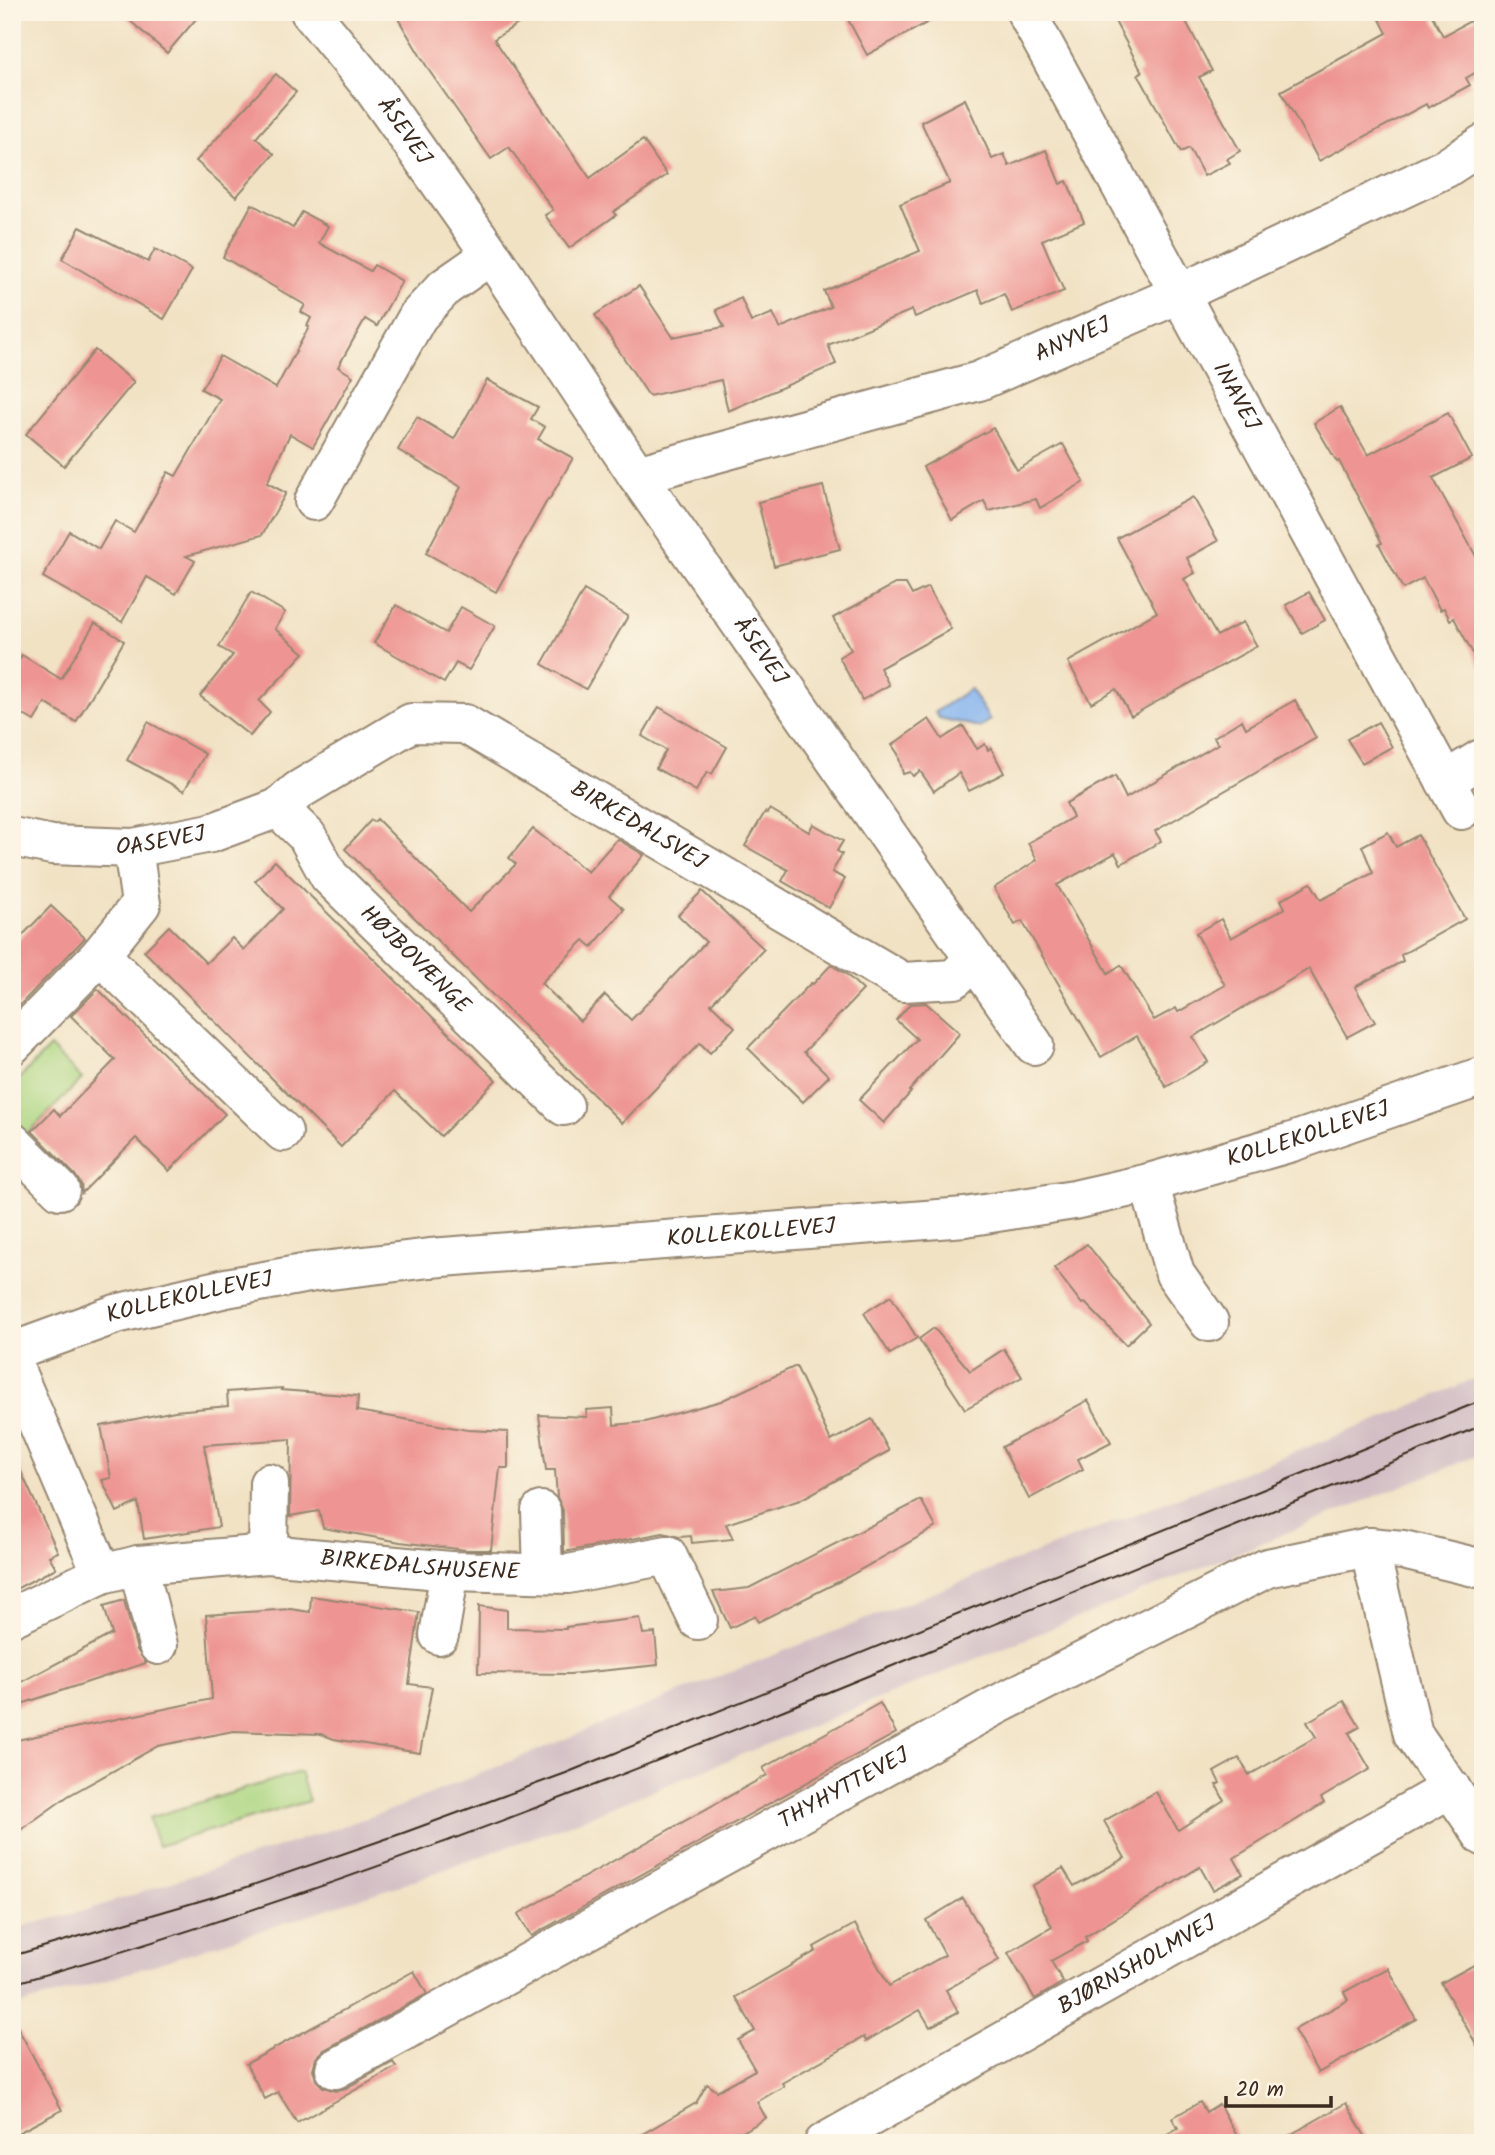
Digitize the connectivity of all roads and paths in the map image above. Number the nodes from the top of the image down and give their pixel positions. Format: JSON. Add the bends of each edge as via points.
{"nodes":[{"id":1,"x":310,"y":12,"type":"edge"},
{"id":2,"x":1026,"y":12,"type":"edge"},
{"id":3,"x":1483,"y":144,"type":"edge"},
{"id":4,"x":491,"y":255,"type":"junction"},
{"id":5,"x":1179,"y":294,"type":"junction"},
{"id":6,"x":637,"y":475,"type":"junction"},
{"id":7,"x":314,"y":500,"type":"dead end"},
{"id":8,"x":1481,"y":759,"type":"dead end"},
{"id":9,"x":288,"y":799,"type":"junction"},
{"id":10,"x":12,"y":837,"type":"edge"},
{"id":11,"x":133,"y":849,"type":"junction"},
{"id":12,"x":100,"y":955,"type":"junction"},
{"id":13,"x":973,"y":960,"type":"junction"},
{"id":14,"x":12,"y":1045,"type":"edge"},
{"id":15,"x":1034,"y":1045,"type":"dead end"},
{"id":16,"x":1483,"y":1076,"type":"edge"},
{"id":17,"x":564,"y":1106,"type":"dead end"},
{"id":18,"x":283,"y":1132,"type":"dead end"},
{"id":19,"x":12,"y":1142,"type":"edge"},
{"id":20,"x":1149,"y":1183,"type":"junction"},
{"id":21,"x":61,"y":1190,"type":"dead end"},
{"id":22,"x":1209,"y":1322,"type":"dead end"},
{"id":23,"x":12,"y":1352,"type":"edge"},
{"id":24,"x":12,"y":1363,"type":"edge"},
{"id":25,"x":269,"y":1483,"type":"dead end"},
{"id":26,"x":541,"y":1511,"type":"dead end"},
{"id":27,"x":1369,"y":1546,"type":"junction"},
{"id":28,"x":268,"y":1554,"type":"junction"},
{"id":29,"x":138,"y":1565,"type":"junction"},
{"id":30,"x":1483,"y":1569,"type":"edge"},
{"id":31,"x":450,"y":1571,"type":"junction"},
{"id":32,"x":543,"y":1573,"type":"junction"},
{"id":33,"x":102,"y":1574,"type":"junction"},
{"id":34,"x":12,"y":1617,"type":"edge"},
{"id":35,"x":698,"y":1620,"type":"dead end"},
{"id":36,"x":439,"y":1635,"type":"dead end"},
{"id":37,"x":158,"y":1645,"type":"dead end"},
{"id":38,"x":1451,"y":1788,"type":"junction"},
{"id":39,"x":1483,"y":1836,"type":"edge"},
{"id":40,"x":335,"y":2069,"type":"dead end"},
{"id":41,"x":824,"y":2143,"type":"edge"}],
"edges":[{"from":1,"to":4,"type":"street","name":"ÅSEVEJ","via":[[375,91]]},
{"from":2,"to":5,"type":"street","name":"INAVEJ"},
{"from":3,"to":5,"type":"street","name":"ANYVEJ","via":[[1446,168]]},
{"from":4,"to":6,"type":"street","name":"ÅSEVEJ"},
{"from":4,"to":7,"type":"street","via":[[445,287],[418,316]]},
{"from":5,"to":6,"type":"street","name":"ANYVEJ","via":[[979,381]]},
{"from":5,"to":8,"type":"street","name":"INAVEJ","via":[[1453,795]]},
{"from":6,"to":13,"type":"street","name":"ÅSEVEJ"},
{"from":9,"to":11,"type":"street","name":"OASEVEJ","via":[[211,833]]},
{"from":9,"to":13,"type":"street","name":"BIRKEDALSVEJ","via":[[411,723],[465,724],[903,982],[954,979]]},
{"from":9,"to":17,"type":"street","name":"HØJBOVÆNGE","via":[[329,876]]},
{"from":10,"to":11,"type":"street","name":"OASEVEJ","via":[[52,845]]},
{"from":11,"to":12,"type":"street","via":[[141,904]]},
{"from":12,"to":14,"type":"street"},
{"from":12,"to":18,"type":"street"},
{"from":13,"to":15,"type":"street","name":"ÅSEVEJ"},
{"from":16,"to":20,"type":"street","name":"KOLLEKOLLEVEJ","via":[[1292,1142]]},
{"from":19,"to":21,"type":"street"},
{"from":20,"to":22,"type":"street","via":[[1175,1273]]},
{"from":20,"to":23,"type":"street","name":"KOLLEKOLLEVEJ","via":[[965,1217],[430,1258],[314,1272],[116,1314]]},
{"from":24,"to":33,"type":"street"},
{"from":25,"to":28,"type":"street"},
{"from":26,"to":32,"type":"street"},
{"from":27,"to":30,"type":"street","name":"THYHYTTEVEJ"},
{"from":27,"to":38,"type":"street","via":[[1413,1734]]},
{"from":27,"to":40,"type":"street","name":"THYHYTTEVEJ","via":[[1267,1568],[995,1706]]},
{"from":28,"to":29,"type":"street","name":"BIRKEDALSHUSENE"},
{"from":28,"to":31,"type":"street","name":"BIRKEDALSHUSENE"},
{"from":29,"to":33,"type":"street","name":"BIRKEDALSHUSENE"},
{"from":29,"to":37,"type":"street"},
{"from":31,"to":32,"type":"street","name":"BIRKEDALSHUSENE"},
{"from":31,"to":36,"type":"street"},
{"from":32,"to":35,"type":"street","name":"BIRKEDALSHUSENE","via":[[568,1574],[667,1555]]},
{"from":33,"to":34,"type":"street","name":"BIRKEDALSHUSENE"},
{"from":38,"to":39,"type":"street"},
{"from":38,"to":41,"type":"street","name":"BJØRNSHOLMVEJ"}]}
